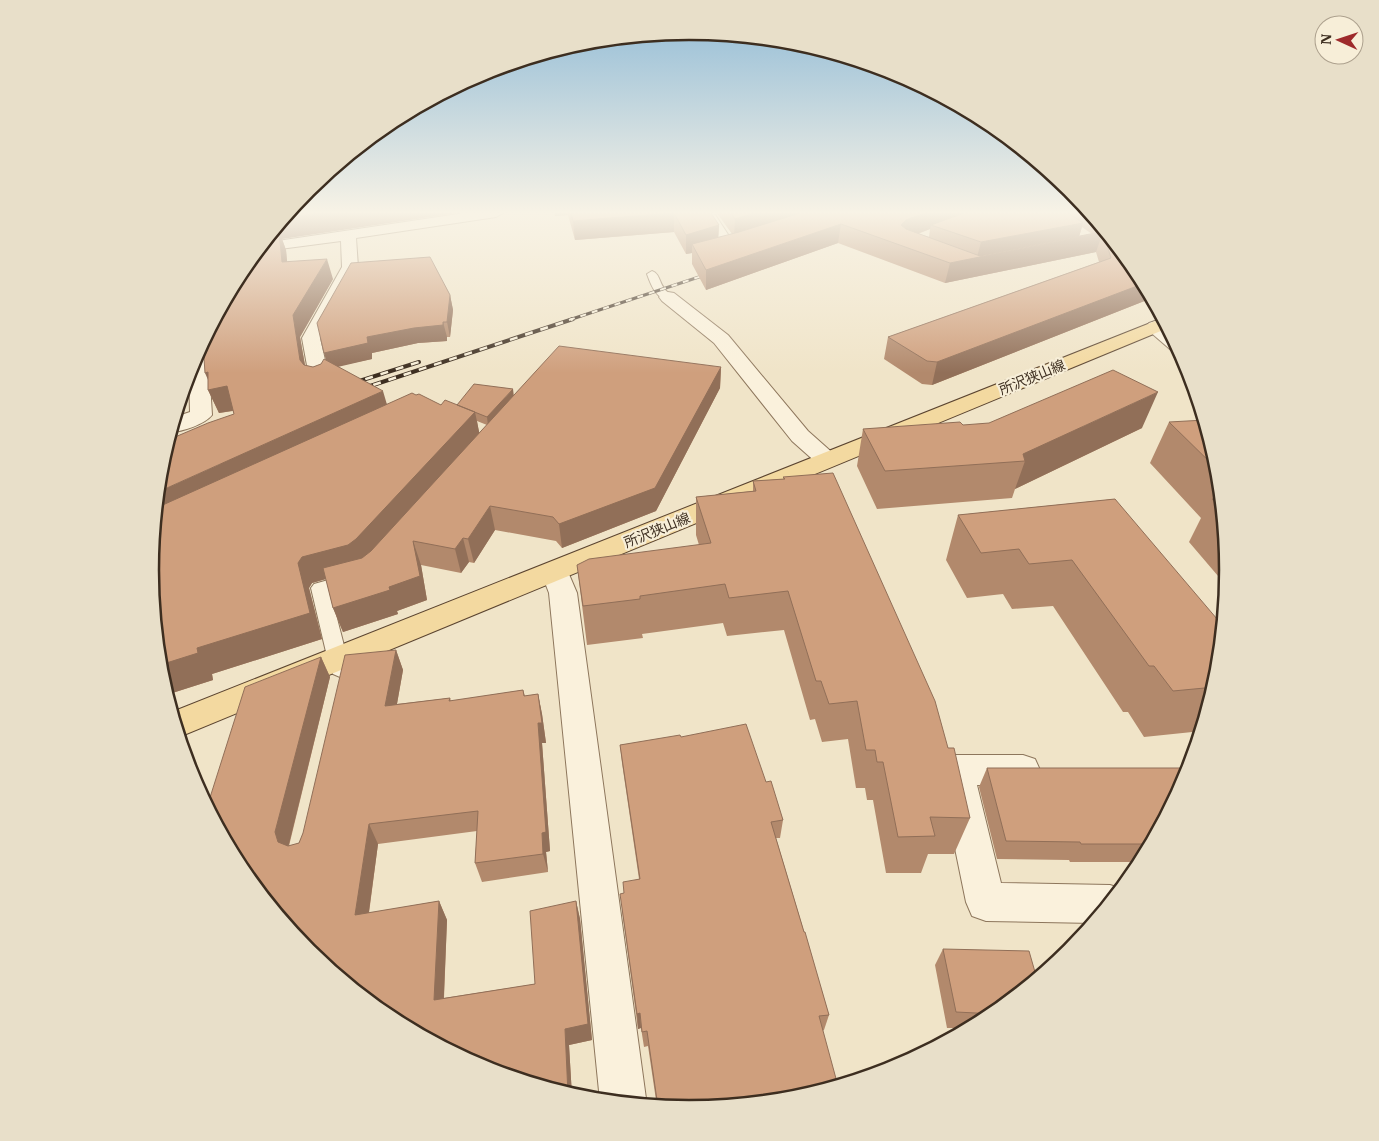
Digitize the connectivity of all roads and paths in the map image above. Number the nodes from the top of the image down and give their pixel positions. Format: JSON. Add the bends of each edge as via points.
{"nodes":[{"id":1,"x":350,"y":266,"type":"edge"},
{"id":2,"x":652,"y":274,"type":"dead end"},
{"id":3,"x":668,"y":297,"type":"joint"},
{"id":4,"x":1160,"y":325,"type":"edge"},
{"id":5,"x":199,"y":367,"type":"edge"},
{"id":6,"x":320,"y":382,"type":"edge"},
{"id":7,"x":180,"y":423,"type":"edge"},
{"id":8,"x":826,"y":460,"type":"junction"},
{"id":9,"x":555,"y":572,"type":"junction"},
{"id":10,"x":364,"y":576,"type":"edge"},
{"id":11,"x":339,"y":658,"type":"junction"},
{"id":12,"x":340,"y":688,"type":"edge"},
{"id":13,"x":181,"y":723,"type":"edge"},
{"id":14,"x":1054,"y":770,"type":"edge"},
{"id":15,"x":1101,"y":904,"type":"edge"},
{"id":16,"x":623,"y":1096,"type":"edge"}],
"edges":[{"from":1,"to":6,"type":"street","via":[[311,338]]},
{"from":2,"to":3,"type":"lane","via":[[659,290]]},
{"from":3,"to":8,"type":"street","via":[[721,339],[800,436]]},
{"from":4,"to":8,"type":"main road","name":"所沢狭山線"},
{"from":5,"to":7,"type":"street","via":[[201,415]]},
{"from":8,"to":9,"type":"main road","name":"所沢狭山線"},
{"from":9,"to":11,"type":"main road","name":"所沢狭山線"},
{"from":9,"to":16,"type":"street","via":[[563,594]]},
{"from":10,"to":11,"type":"lane","via":[[320,588]]},
{"from":11,"to":12,"type":"lane"},
{"from":11,"to":13,"type":"main road","name":"所沢狭山線"},
{"from":14,"to":15,"type":"street","via":[[956,770],[986,902]]}]}
